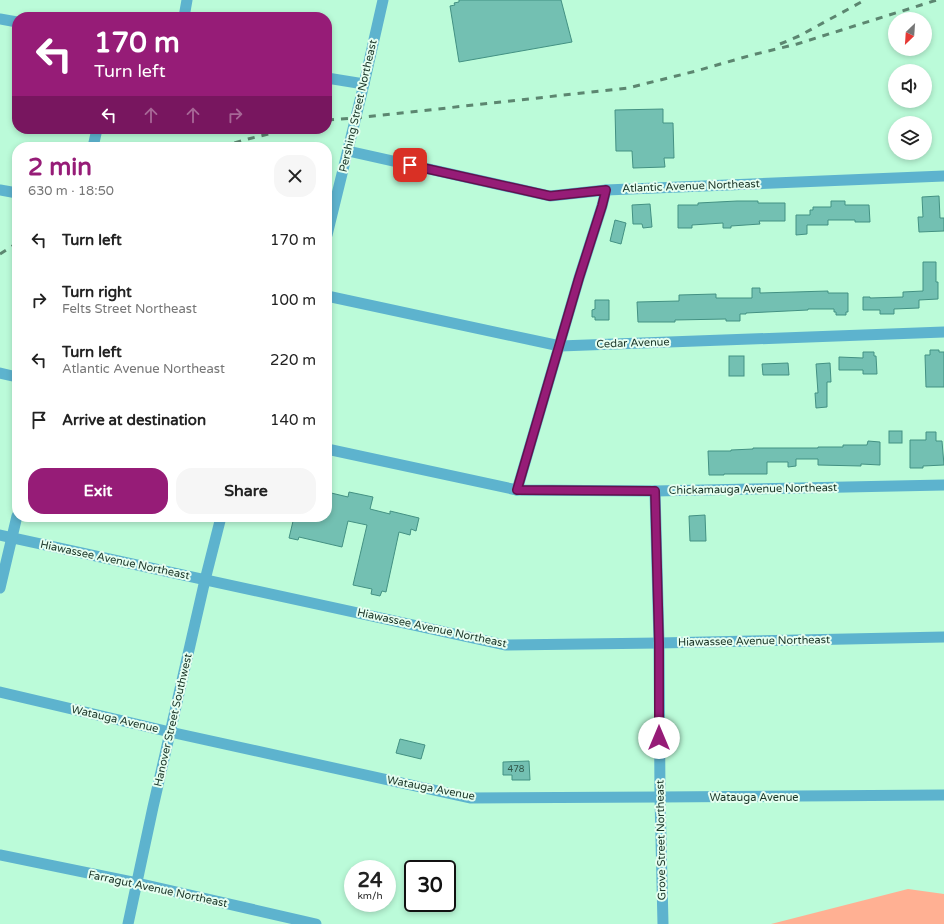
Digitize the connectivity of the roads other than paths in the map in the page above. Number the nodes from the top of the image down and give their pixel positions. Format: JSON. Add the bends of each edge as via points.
{"nodes":[{"id":1,"x":187,"y":0,"type":"edge"},
{"id":2,"x":383,"y":0,"type":"edge"},
{"id":3,"x":185,"y":12,"type":"edge"},
{"id":4,"x":0,"y":19,"type":"edge"},
{"id":5,"x":12,"y":21,"type":"edge"},
{"id":6,"x":332,"y":79,"type":"edge"},
{"id":7,"x":364,"y":84,"type":"junction"},
{"id":8,"x":348,"y":151,"type":"junction"},
{"id":9,"x":944,"y":176,"type":"edge"},
{"id":10,"x":0,"y":190,"type":"edge"},
{"id":11,"x":606,"y":190,"type":"junction"},
{"id":12,"x":12,"y":192,"type":"edge"},
{"id":13,"x":332,"y":215,"type":"edge"},
{"id":14,"x":332,"y":297,"type":"edge"},
{"id":15,"x":944,"y":332,"type":"edge"},
{"id":16,"x":560,"y":346,"type":"junction"},
{"id":17,"x":0,"y":373,"type":"edge"},
{"id":18,"x":12,"y":376,"type":"edge"},
{"id":19,"x":332,"y":450,"type":"edge"},
{"id":20,"x":944,"y":485,"type":"edge"},
{"id":21,"x":517,"y":490,"type":"junction"},
{"id":22,"x":655,"y":491,"type":"junction"},
{"id":23,"x":16,"y":522,"type":"edge"},
{"id":24,"x":220,"y":522,"type":"edge"},
{"id":25,"x":0,"y":535,"type":"edge"},
{"id":26,"x":12,"y":538,"type":"junction"},
{"id":27,"x":204,"y":580,"type":"junction"},
{"id":28,"x":0,"y":588,"type":"edge"},
{"id":29,"x":944,"y":637,"type":"edge"},
{"id":30,"x":659,"y":643,"type":"junction"},
{"id":31,"x":0,"y":692,"type":"edge"},
{"id":32,"x":170,"y":732,"type":"junction"},
{"id":33,"x":944,"y":795,"type":"edge"},
{"id":34,"x":660,"y":797,"type":"junction"},
{"id":35,"x":0,"y":856,"type":"edge"},
{"id":36,"x":137,"y":883,"type":"junction"},
{"id":37,"x":128,"y":924,"type":"edge"},
{"id":38,"x":316,"y":924,"type":"edge"},
{"id":39,"x":663,"y":924,"type":"edge"}],
"edges":[{"from":1,"to":3,"type":"street"},
{"from":2,"to":7,"type":"street","name":"Pershing Street Northeast"},
{"from":4,"to":5,"type":"street"},
{"from":6,"to":7,"type":"street"},
{"from":7,"to":8,"type":"street","name":"Pershing Street Northeast"},
{"from":8,"to":11,"type":"street","name":"Atlantic Avenue Northeast","via":[[550,196]]},
{"from":8,"to":13,"type":"street","name":"Pershing Street Northeast"},
{"from":9,"to":11,"type":"street","name":"Atlantic Avenue Northeast"},
{"from":10,"to":12,"type":"street"},
{"from":11,"to":16,"type":"street"},
{"from":14,"to":16,"type":"street","name":"Cedar Avenue"},
{"from":15,"to":16,"type":"street","name":"Cedar Avenue"},
{"from":16,"to":21,"type":"street"},
{"from":17,"to":18,"type":"street"},
{"from":19,"to":21,"type":"street","name":"Chickamauga Avenue Northeast"},
{"from":20,"to":22,"type":"street","name":"Chickamauga Avenue Northeast"},
{"from":21,"to":22,"type":"street","name":"Chickamauga Avenue Northeast"},
{"from":22,"to":30,"type":"street","name":"Grove Street Northeast"},
{"from":23,"to":26,"type":"street"},
{"from":24,"to":27,"type":"street","name":"Hanover Street Southwest"},
{"from":25,"to":26,"type":"street","name":"Hiawassee Avenue Northeast"},
{"from":26,"to":27,"type":"street","name":"Hiawassee Avenue Northeast"},
{"from":26,"to":28,"type":"street"},
{"from":27,"to":30,"type":"street","name":"Hiawassee Avenue Northeast","via":[[505,645]]},
{"from":27,"to":32,"type":"street","name":"Hanover Street Southwest"},
{"from":29,"to":30,"type":"street","name":"Hiawassee Avenue Northeast"},
{"from":30,"to":34,"type":"street","name":"Grove Street Northeast"},
{"from":31,"to":32,"type":"street","name":"Watauga Avenue"},
{"from":32,"to":34,"type":"street","name":"Watauga Avenue","via":[[470,798]]},
{"from":32,"to":36,"type":"street","name":"Hanover Street Southwest"},
{"from":33,"to":34,"type":"street","name":"Watauga Avenue"},
{"from":34,"to":39,"type":"street","name":"Grove Street Northeast"},
{"from":35,"to":36,"type":"street","name":"Farragut Avenue Northeast"},
{"from":36,"to":37,"type":"street","name":"Hanover Street Southwest"},
{"from":36,"to":38,"type":"street","name":"Farragut Avenue Northeast"}]}
